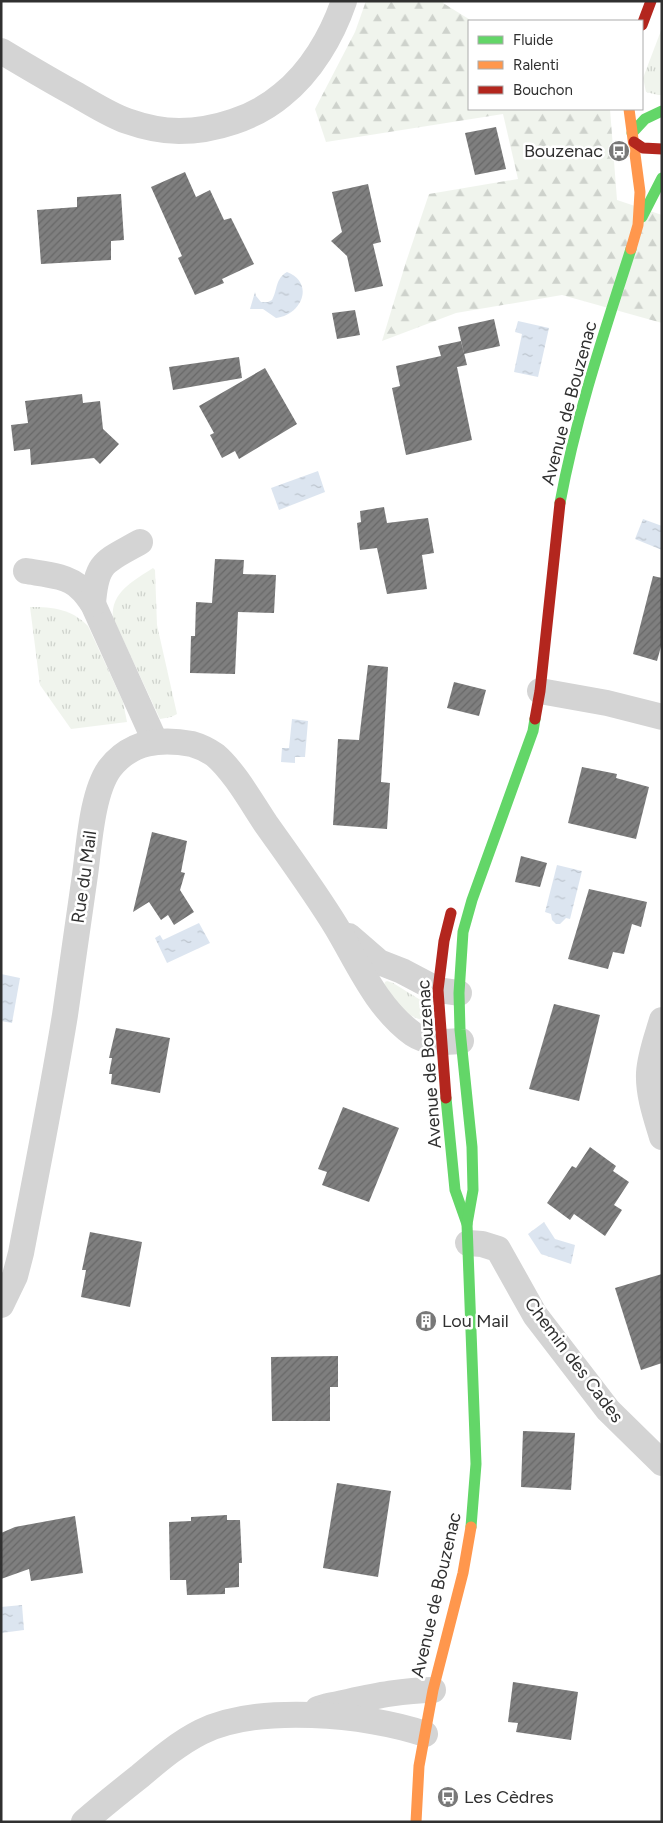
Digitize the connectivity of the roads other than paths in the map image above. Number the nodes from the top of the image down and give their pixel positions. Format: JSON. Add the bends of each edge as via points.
{"nodes":[{"id":1,"x":344,"y":1,"type":"edge"},
{"id":2,"x":651,"y":1,"type":"edge"},
{"id":3,"x":643,"y":22,"type":"edge"},
{"id":4,"x":1,"y":51,"type":"edge"},
{"id":5,"x":643,"y":107,"type":"edge"},
{"id":6,"x":629,"y":110,"type":"edge"},
{"id":7,"x":662,"y":111,"type":"edge"},
{"id":8,"x":633,"y":138,"type":"junction"},
{"id":9,"x":662,"y":149,"type":"edge"},
{"id":10,"x":662,"y":178,"type":"edge"},
{"id":11,"x":638,"y":225,"type":"junction"},
{"id":12,"x":140,"y":542,"type":"dead end"},
{"id":13,"x":26,"y":571,"type":"dead end"},
{"id":14,"x":93,"y":604,"type":"junction"},
{"id":15,"x":538,"y":700,"type":"junction"},
{"id":16,"x":662,"y":717,"type":"edge"},
{"id":17,"x":525,"y":721,"type":"dead end"},
{"id":18,"x":155,"y":741,"type":"junction"},
{"id":19,"x":454,"y":902,"type":"dead end"},
{"id":20,"x":335,"y":925,"type":"junction"},
{"id":21,"x":449,"y":992,"type":"junction"},
{"id":22,"x":662,"y":1020,"type":"edge"},
{"id":23,"x":452,"y":1042,"type":"junction"},
{"id":24,"x":662,"y":1137,"type":"edge"},
{"id":25,"x":467,"y":1233,"type":"junction"},
{"id":26,"x":1,"y":1305,"type":"edge"},
{"id":27,"x":662,"y":1463,"type":"edge"},
{"id":28,"x":433,"y":1690,"type":"junction"},
{"id":29,"x":303,"y":1715,"type":"junction"},
{"id":30,"x":425,"y":1734,"type":"junction"},
{"id":31,"x":84,"y":1822,"type":"edge"},
{"id":32,"x":416,"y":1822,"type":"edge"}],
"edges":[{"from":1,"to":4,"type":"street","via":[[327,41],[306,71],[282,96],[252,114],[205,129],[155,129],[126,121]]},
{"from":2,"to":3,"type":"street"},
{"from":5,"to":7,"type":"street"},
{"from":6,"to":8,"type":"street","name":"Avenue de Bouzenac"},
{"from":7,"to":8,"type":"street","via":[[638,125]]},
{"from":8,"to":9,"type":"street","via":[[636,145],[646,149]]},
{"from":8,"to":11,"type":"street","name":"Avenue de Bouzenac","via":[[640,192]]},
{"from":10,"to":11,"type":"street"},
{"from":11,"to":15,"type":"street","name":"Avenue de Bouzenac","via":[[585,396],[566,470]]},
{"from":12,"to":14,"type":"street","via":[[108,560],[99,571]]},
{"from":13,"to":14,"type":"street","via":[[75,584]]},
{"from":14,"to":18,"type":"street"},
{"from":15,"to":16,"type":"street","via":[[607,703]]},
{"from":15,"to":17,"type":"street"},
{"from":15,"to":21,"type":"street","name":"Avenue de Bouzenac","via":[[526,754],[470,908]]},
{"from":18,"to":20,"type":"street","name":"Rue du Mail","via":[[196,745],[214,755],[235,778]]},
{"from":18,"to":26,"type":"street","name":"Rue du Mail","via":[[137,746],[122,756],[102,783],[93,820],[64,1018],[21,1253],[15,1276]]},
{"from":19,"to":21,"type":"street","name":"Avenue de Bouzenac","via":[[444,941]]},
{"from":20,"to":21,"type":"street","name":"Rue du Mail","via":[[379,962]]},
{"from":20,"to":23,"type":"street","name":"Rue du Mail","via":[[392,1016],[415,1035],[432,1043]]},
{"from":21,"to":23,"type":"street","name":"Avenue de Bouzenac"},
{"from":21,"to":23,"type":"street","name":"Avenue de Bouzenac","via":[[460,1030]]},
{"from":22,"to":24,"type":"street","via":[[649,1073]]},
{"from":23,"to":25,"type":"street","name":"Avenue de Bouzenac","via":[[455,1190]]},
{"from":23,"to":25,"type":"street","name":"Avenue de Bouzenac","via":[[473,1164]]},
{"from":25,"to":27,"type":"street","name":"Chemin des Cades","via":[[482,1244],[498,1249],[535,1316],[608,1410]]},
{"from":25,"to":28,"type":"street","name":"Avenue de Bouzenac","via":[[476,1464],[474,1501],[463,1573]]},
{"from":28,"to":29,"type":"street","via":[[356,1700]]},
{"from":28,"to":30,"type":"street","name":"Avenue de Bouzenac"},
{"from":29,"to":30,"type":"street","via":[[378,1722]]},
{"from":29,"to":31,"type":"street","via":[[254,1716],[201,1732],[175,1748]]},
{"from":30,"to":32,"type":"street","name":"Avenue de Bouzenac","via":[[419,1766]]}]}
